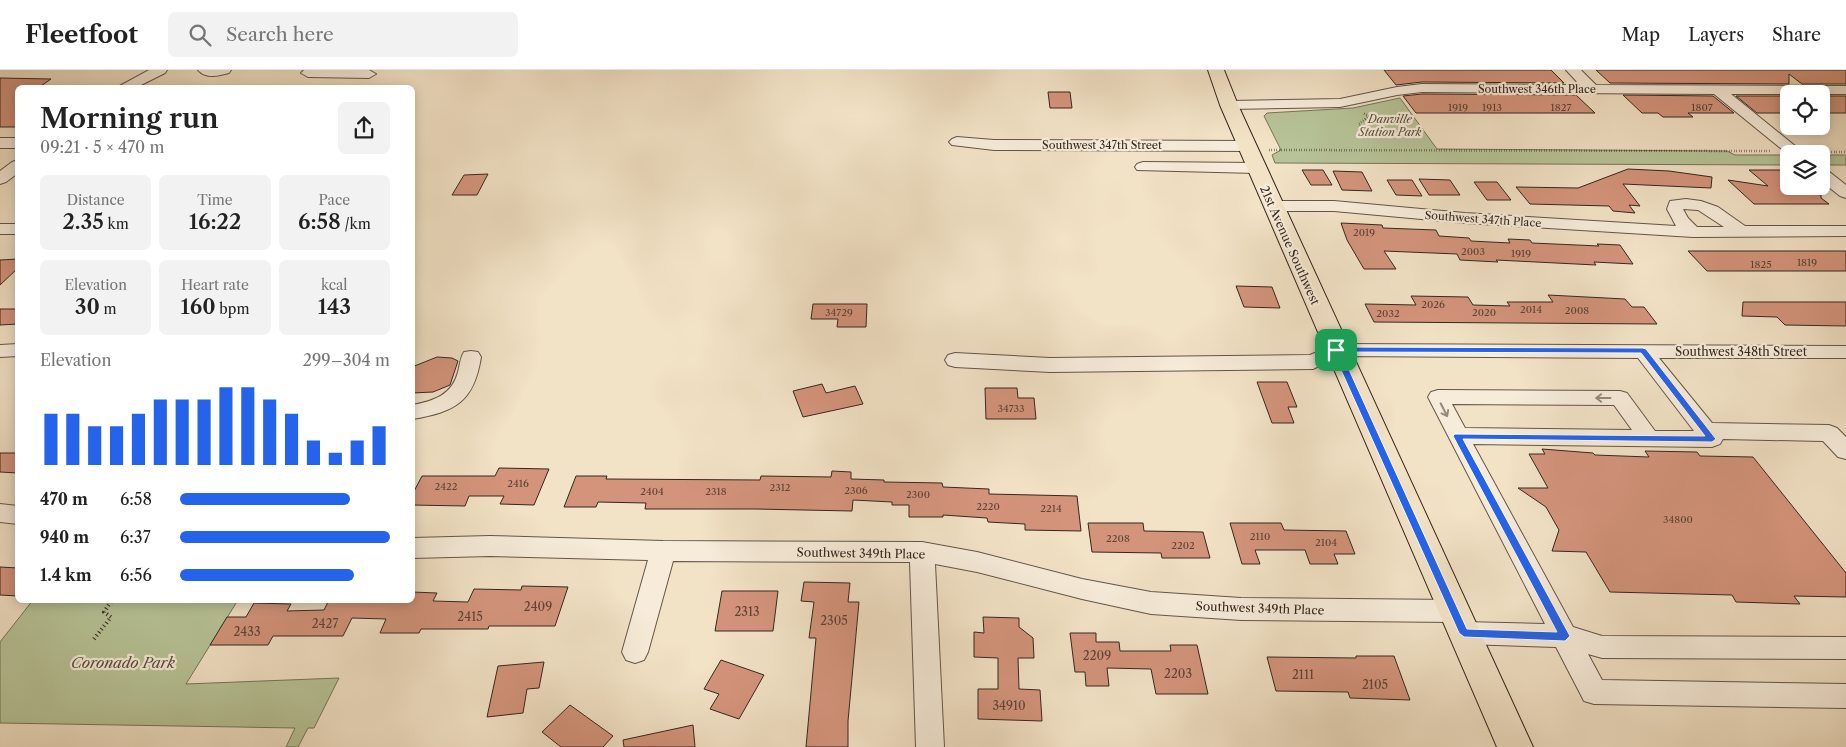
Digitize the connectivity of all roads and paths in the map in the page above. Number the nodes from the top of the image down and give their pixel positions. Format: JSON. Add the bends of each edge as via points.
{"nodes":[{"id":1,"x":160,"y":70,"type":"edge"},
{"id":2,"x":205,"y":70,"type":"edge"},
{"id":3,"x":224,"y":70,"type":"edge"},
{"id":4,"x":1216,"y":70,"type":"edge"},
{"id":5,"x":1573,"y":70,"type":"edge"},
{"id":6,"x":371,"y":72,"type":"edge"},
{"id":7,"x":308,"y":73,"type":"dead end"},
{"id":8,"x":129,"y":85,"type":"edge"},
{"id":9,"x":360,"y":85,"type":"edge"},
{"id":10,"x":1593,"y":89,"type":"junction"},
{"id":11,"x":1718,"y":90,"type":"junction"},
{"id":12,"x":1846,"y":90,"type":"edge"},
{"id":13,"x":1229,"y":105,"type":"junction"},
{"id":14,"x":1369,"y":116,"type":"dead end"},
{"id":15,"x":1379,"y":117,"type":"dead end"},
{"id":16,"x":957,"y":142,"type":"dead end"},
{"id":17,"x":0,"y":143,"type":"edge"},
{"id":18,"x":15,"y":143,"type":"edge"},
{"id":19,"x":1785,"y":145,"type":"edge"},
{"id":20,"x":1830,"y":152,"type":"edge"},
{"id":21,"x":1846,"y":152,"type":"edge"},
{"id":22,"x":1780,"y":153,"type":"edge"},
{"id":23,"x":1250,"y":155,"type":"junction"},
{"id":24,"x":15,"y":167,"type":"edge"},
{"id":25,"x":1143,"y":168,"type":"dead end"},
{"id":26,"x":0,"y":179,"type":"edge"},
{"id":27,"x":1830,"y":180,"type":"edge"},
{"id":28,"x":1846,"y":193,"type":"edge"},
{"id":29,"x":1273,"y":206,"type":"junction"},
{"id":30,"x":0,"y":229,"type":"edge"},
{"id":31,"x":15,"y":229,"type":"edge"},
{"id":32,"x":1846,"y":231,"type":"edge"},
{"id":33,"x":1693,"y":232,"type":"junction"},
{"id":34,"x":1742,"y":233,"type":"junction"},
{"id":35,"x":15,"y":350,"type":"edge"},
{"id":36,"x":1336,"y":350,"type":"junction"},
{"id":37,"x":0,"y":351,"type":"edge"},
{"id":38,"x":1643,"y":351,"type":"junction"},
{"id":39,"x":1846,"y":352,"type":"edge"},
{"id":40,"x":471,"y":356,"type":"dead end"},
{"id":41,"x":955,"y":360,"type":"dead end"},
{"id":42,"x":415,"y":412,"type":"edge"},
{"id":43,"x":1706,"y":430,"type":"junction"},
{"id":44,"x":1458,"y":436,"type":"junction"},
{"id":45,"x":1649,"y":438,"type":"junction"},
{"id":46,"x":1846,"y":451,"type":"edge"},
{"id":47,"x":0,"y":513,"type":"edge"},
{"id":48,"x":15,"y":515,"type":"edge"},
{"id":49,"x":415,"y":548,"type":"edge"},
{"id":50,"x":663,"y":551,"type":"junction"},
{"id":51,"x":922,"y":552,"type":"junction"},
{"id":52,"x":110,"y":603,"type":"edge"},
{"id":53,"x":1459,"y":622,"type":"junction"},
{"id":54,"x":1565,"y":636,"type":"junction"},
{"id":55,"x":94,"y":639,"type":"dead end"},
{"id":56,"x":1846,"y":648,"type":"edge"},
{"id":57,"x":635,"y":652,"type":"dead end"},
{"id":58,"x":1846,"y":696,"type":"edge"},
{"id":59,"x":930,"y":747,"type":"edge"},
{"id":60,"x":1515,"y":747,"type":"edge"}],
"edges":[{"from":1,"to":8,"type":"street"},
{"from":2,"to":3,"type":"street"},
{"from":4,"to":13,"type":"main road","name":"21st Avenue Southwest"},
{"from":5,"to":10,"type":"street"},
{"from":6,"to":7,"type":"street"},
{"from":6,"to":9,"type":"street"},
{"from":10,"to":11,"type":"street","name":"Southwest 346th Place"},
{"from":10,"to":13,"type":"street","name":"Southwest 346th Place","via":[[1422,88],[1340,104]]},
{"from":11,"to":12,"type":"street","name":"Southwest 346th Place"},
{"from":11,"to":19,"type":"street"},
{"from":13,"to":23,"type":"main road","name":"21st Avenue Southwest"},
{"from":14,"to":15,"type":"path"},
{"from":16,"to":23,"type":"street","name":"Southwest 347th Street"},
{"from":17,"to":18,"type":"street"},
{"from":20,"to":21,"type":"path"},
{"from":22,"to":23,"type":"path","via":[[1458,149]]},
{"from":23,"to":25,"type":"street"},
{"from":23,"to":29,"type":"main road","name":"21st Avenue Southwest"},
{"from":24,"to":26,"type":"street"},
{"from":27,"to":28,"type":"street"},
{"from":29,"to":33,"type":"street","name":"Southwest 347th Place","via":[[1334,206],[1465,218]]},
{"from":29,"to":36,"type":"main road","name":"21st Avenue Southwest"},
{"from":30,"to":31,"type":"street"},
{"from":32,"to":34,"type":"street","name":"Southwest 347th Place"},
{"from":33,"to":34,"type":"street","name":"Southwest 347th Place"},
{"from":33,"to":34,"type":"street","via":[[1676,215],[1676,205],[1704,206],[1722,215]]},
{"from":35,"to":37,"type":"street"},
{"from":36,"to":38,"type":"street","name":"Southwest 348th Street"},
{"from":36,"to":41,"type":"street","via":[[1313,362],[1050,365]]},
{"from":36,"to":53,"type":"main road","name":"21st Avenue Southwest"},
{"from":38,"to":39,"type":"street","name":"Southwest 348th Street"},
{"from":38,"to":43,"type":"street"},
{"from":40,"to":42,"type":"street","via":[[469,374],[460,393],[438,408]]},
{"from":43,"to":45,"type":"street","via":[[1712,439]]},
{"from":43,"to":46,"type":"street","via":[[1829,433]]},
{"from":44,"to":45,"type":"street"},
{"from":45,"to":44,"type":"street","one_way":true,"via":[[1620,398],[1438,397]]},
{"from":44,"to":54,"type":"street"},
{"from":47,"to":48,"type":"street"},
{"from":49,"to":50,"type":"street","name":"Southwest 349th Place","via":[[490,546]]},
{"from":50,"to":51,"type":"street","name":"Southwest 349th Place"},
{"from":50,"to":57,"type":"street"},
{"from":51,"to":53,"type":"street","name":"Southwest 349th Place","via":[[1151,604]]},
{"from":51,"to":59,"type":"street"},
{"from":52,"to":55,"type":"path","via":[[104,612],[111,617]]},
{"from":53,"to":54,"type":"street","name":"Southwest 349th Place"},
{"from":53,"to":60,"type":"main road","name":"21st Avenue Southwest"},
{"from":54,"to":56,"type":"street","name":"Southwest 349th Place","via":[[1602,647]]},
{"from":54,"to":58,"type":"street","via":[[1594,692]]}]}
